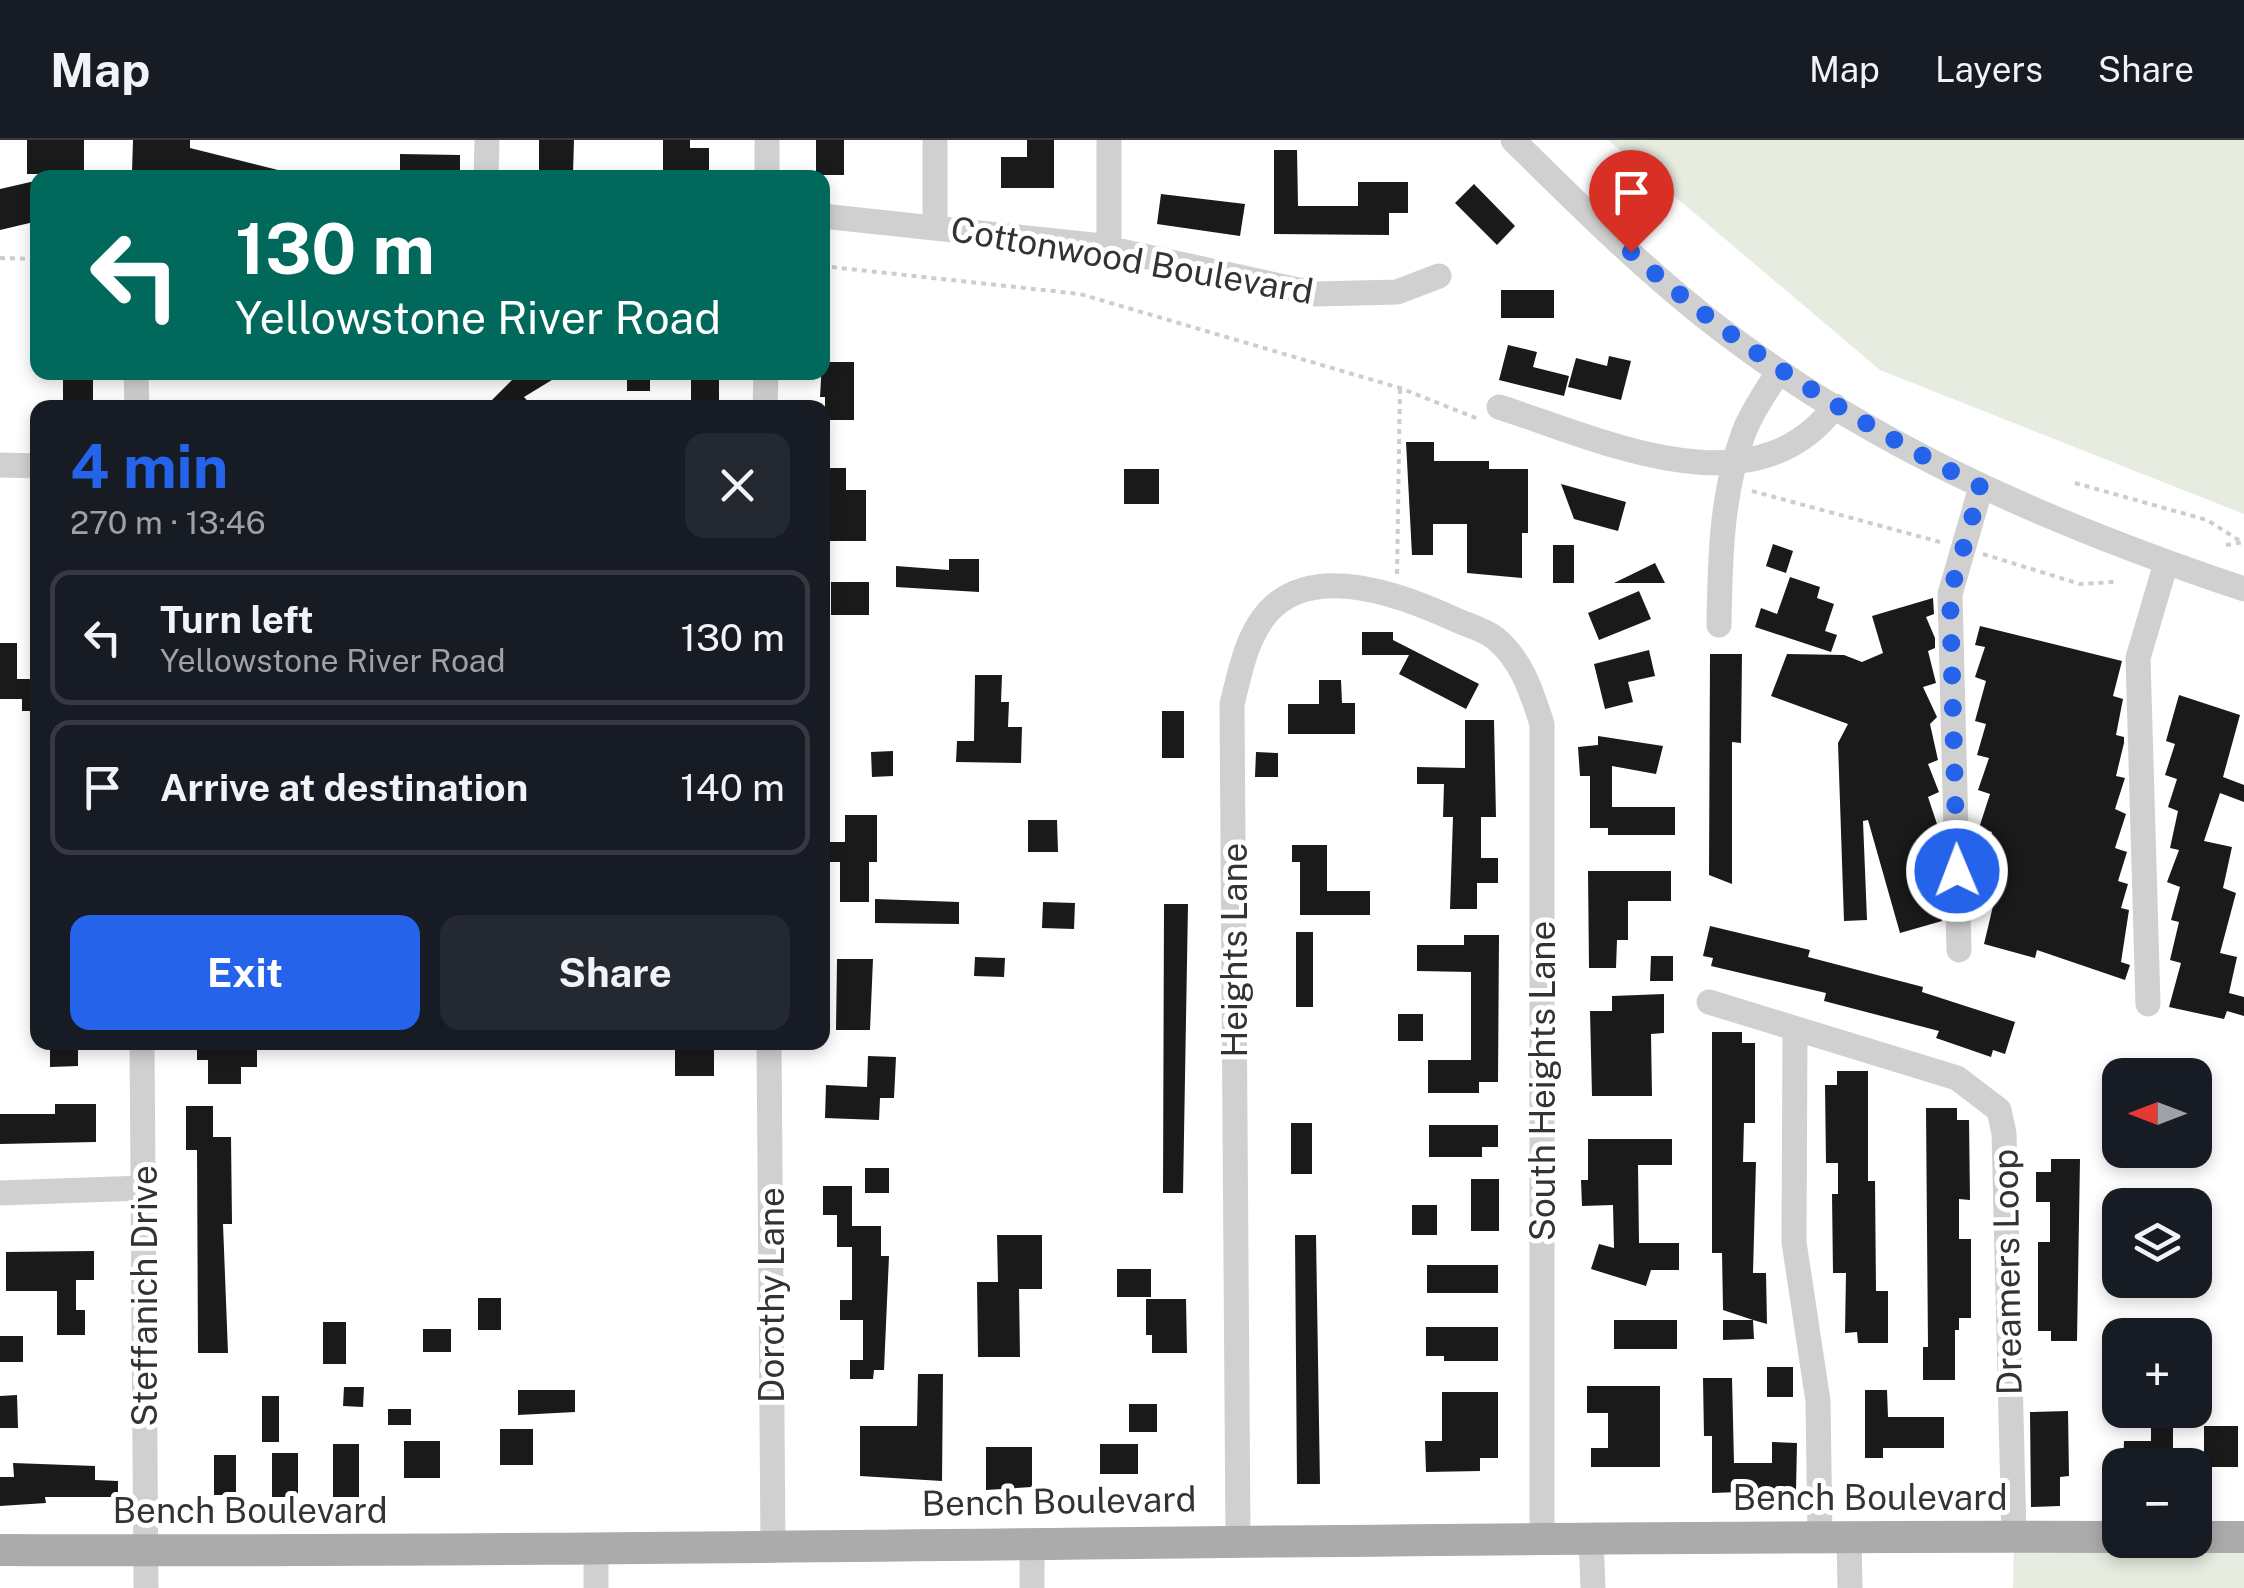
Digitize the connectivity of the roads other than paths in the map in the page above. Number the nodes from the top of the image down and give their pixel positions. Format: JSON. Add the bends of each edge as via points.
{"nodes":[{"id":1,"x":487,"y":140,"type":"edge"},
{"id":2,"x":766,"y":140,"type":"edge"},
{"id":3,"x":934,"y":140,"type":"edge"},
{"id":4,"x":1109,"y":140,"type":"edge"},
{"id":5,"x":1513,"y":140,"type":"edge"},
{"id":6,"x":486,"y":170,"type":"edge"},
{"id":7,"x":767,"y":170,"type":"edge"},
{"id":8,"x":830,"y":217,"type":"edge"},
{"id":9,"x":935,"y":226,"type":"junction"},
{"id":10,"x":1109,"y":249,"type":"junction"},
{"id":11,"x":1439,"y":276,"type":"dead end"},
{"id":12,"x":1779,"y":371,"type":"junction"},
{"id":13,"x":1835,"y":406,"type":"junction"},
{"id":14,"x":1498,"y":416,"type":"road end"},
{"id":15,"x":0,"y":465,"type":"edge"},
{"id":16,"x":30,"y":466,"type":"edge"},
{"id":17,"x":1732,"y":474,"type":"junction"},
{"id":18,"x":1981,"y":487,"type":"junction"},
{"id":19,"x":2166,"y":563,"type":"junction"},
{"id":20,"x":2244,"y":589,"type":"edge"},
{"id":21,"x":1719,"y":626,"type":"dead end"},
{"id":22,"x":1495,"y":638,"type":"joint"},
{"id":23,"x":1960,"y":950,"type":"dead end"},
{"id":24,"x":1708,"y":1002,"type":"dead end"},
{"id":25,"x":2148,"y":1004,"type":"dead end"},
{"id":26,"x":1795,"y":1030,"type":"junction"},
{"id":27,"x":142,"y":1050,"type":"edge"},
{"id":28,"x":769,"y":1050,"type":"edge"},
{"id":29,"x":143,"y":1188,"type":"junction"},
{"id":30,"x":0,"y":1192,"type":"edge"},
{"id":31,"x":1542,"y":1537,"type":"junction"},
{"id":32,"x":1591,"y":1537,"type":"junction"},
{"id":33,"x":1834,"y":1537,"type":"junction"},
{"id":34,"x":2014,"y":1537,"type":"junction"},
{"id":35,"x":2102,"y":1537,"type":"edge"},
{"id":36,"x":2212,"y":1537,"type":"edge"},
{"id":37,"x":2244,"y":1537,"type":"edge"},
{"id":38,"x":1238,"y":1538,"type":"junction"},
{"id":39,"x":1032,"y":1541,"type":"junction"},
{"id":40,"x":773,"y":1547,"type":"junction"},
{"id":41,"x":0,"y":1550,"type":"edge"},
{"id":42,"x":146,"y":1550,"type":"junction"},
{"id":43,"x":596,"y":1550,"type":"junction"},
{"id":44,"x":146,"y":1588,"type":"edge"},
{"id":45,"x":596,"y":1588,"type":"edge"},
{"id":46,"x":1032,"y":1588,"type":"edge"},
{"id":47,"x":1593,"y":1588,"type":"edge"},
{"id":48,"x":1850,"y":1588,"type":"edge"}],
"edges":[{"from":1,"to":6,"type":"street"},
{"from":2,"to":7,"type":"street"},
{"from":3,"to":9,"type":"street"},
{"from":4,"to":10,"type":"street"},
{"from":5,"to":12,"type":"street","via":[[1660,279]]},
{"from":8,"to":9,"type":"street","name":"Cottonwood Boulevard"},
{"from":9,"to":10,"type":"street","name":"Cottonwood Boulevard"},
{"from":10,"to":11,"type":"street","name":"Cottonwood Boulevard","via":[[1316,294],[1397,292]]},
{"from":12,"to":13,"type":"street"},
{"from":12,"to":17,"type":"street","via":[[1745,428]]},
{"from":13,"to":17,"type":"street","via":[[1789,446]]},
{"from":13,"to":18,"type":"street"},
{"from":14,"to":17,"type":"street"},
{"from":15,"to":16,"type":"street"},
{"from":17,"to":21,"type":"street","via":[[1721,539]]},
{"from":18,"to":19,"type":"street"},
{"from":18,"to":23,"type":"street","via":[[1950,594]]},
{"from":19,"to":20,"type":"street"},
{"from":19,"to":25,"type":"street","via":[[2138,658]]},
{"from":22,"to":31,"type":"street","name":"South Heights Lane","via":[[1528,679],[1542,724]]},
{"from":22,"to":38,"type":"street","name":"Heights Lane","via":[[1397,593],[1348,586],[1299,592],[1269,611],[1247,648],[1232,704]]},
{"from":24,"to":26,"type":"street","name":"Dreamers Loop"},
{"from":26,"to":33,"type":"street","via":[[1793,1226]]},
{"from":26,"to":34,"type":"street","name":"Dreamers Loop","via":[[1957,1078],[1999,1110]]},
{"from":27,"to":29,"type":"street","name":"Steffanich Drive"},
{"from":28,"to":40,"type":"street","name":"Dorothy Lane"},
{"from":29,"to":30,"type":"street"},
{"from":29,"to":42,"type":"street","name":"Steffanich Drive"},
{"from":31,"to":32,"type":"main road","name":"Bench Boulevard"},
{"from":31,"to":38,"type":"main road","name":"Bench Boulevard"},
{"from":32,"to":33,"type":"main road","name":"Bench Boulevard"},
{"from":32,"to":47,"type":"street"},
{"from":33,"to":34,"type":"main road","name":"Bench Boulevard"},
{"from":33,"to":48,"type":"street"},
{"from":34,"to":35,"type":"main road","name":"Bench Boulevard"},
{"from":36,"to":37,"type":"main road"},
{"from":38,"to":39,"type":"main road","name":"Bench Boulevard"},
{"from":39,"to":40,"type":"main road","name":"Bench Boulevard"},
{"from":39,"to":46,"type":"street"},
{"from":40,"to":43,"type":"main road","name":"Bench Boulevard"},
{"from":41,"to":42,"type":"main road","name":"Bench Boulevard"},
{"from":42,"to":43,"type":"main road","name":"Bench Boulevard"},
{"from":42,"to":44,"type":"street","name":"Steffanich Drive"},
{"from":43,"to":45,"type":"street"}]}
